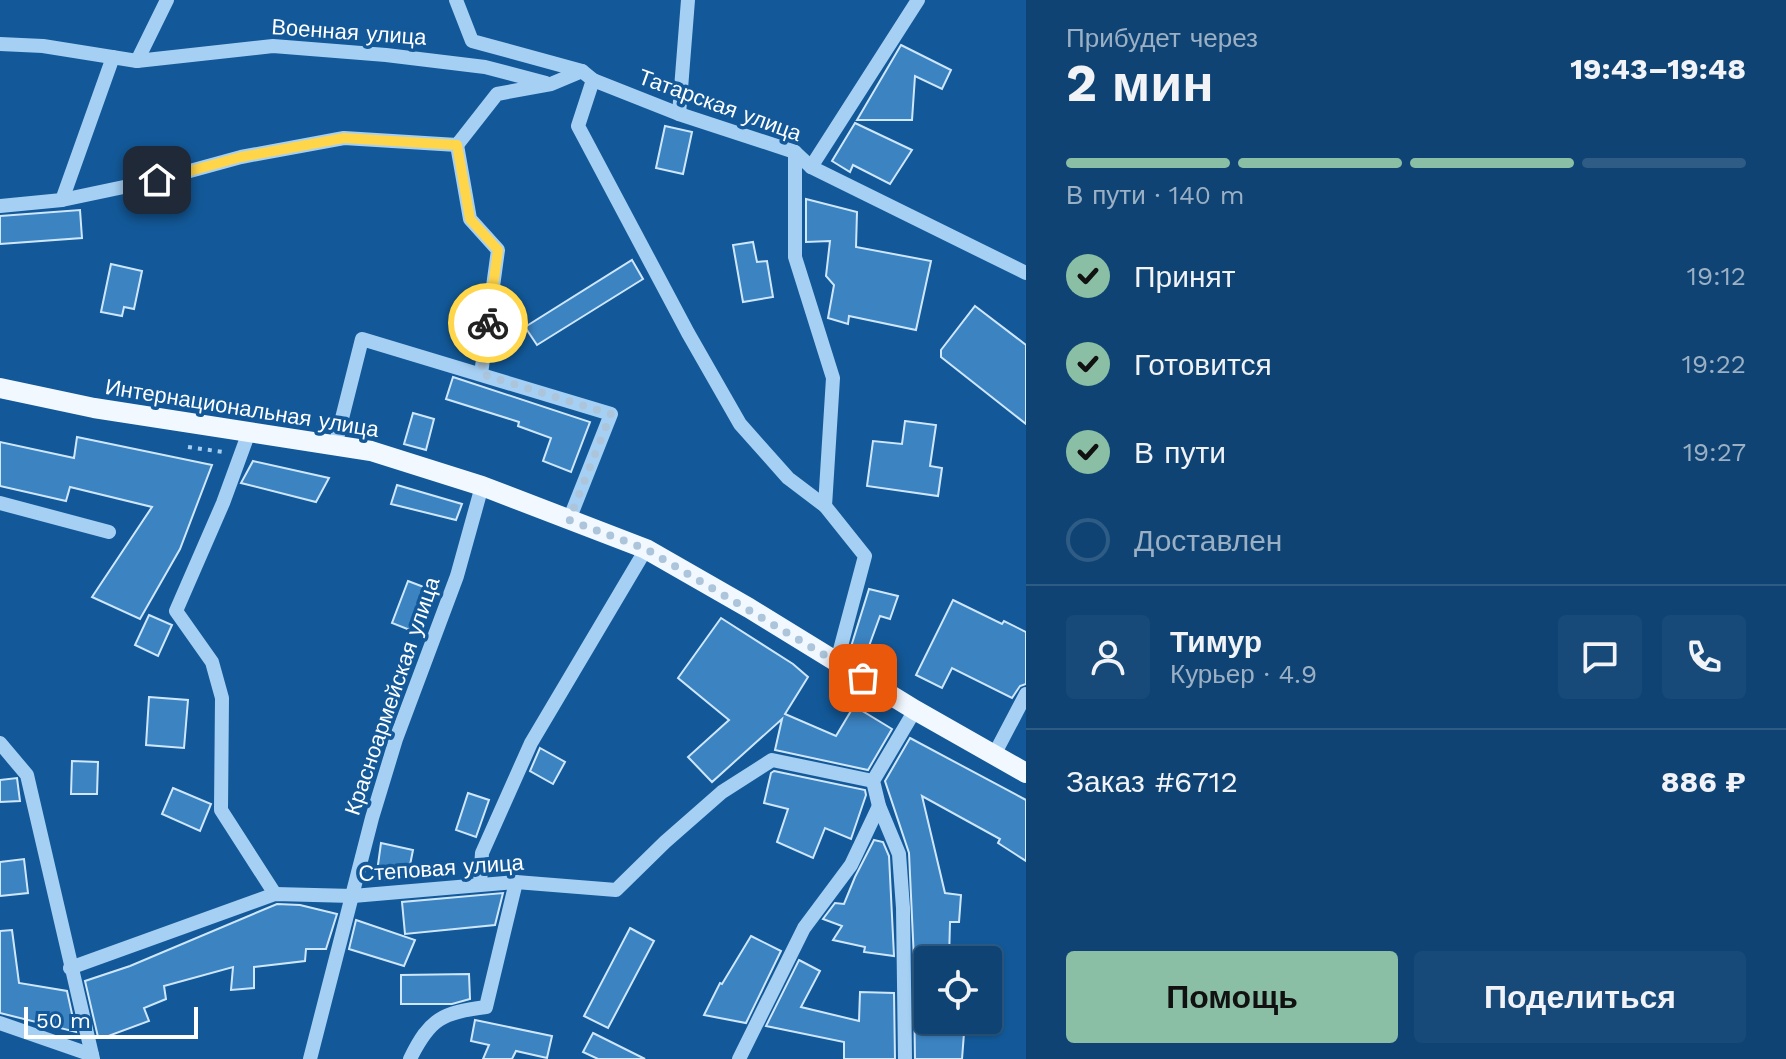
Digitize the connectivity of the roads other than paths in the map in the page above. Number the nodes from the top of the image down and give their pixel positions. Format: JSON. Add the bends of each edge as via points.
{"nodes":[{"id":1,"x":167,"y":0,"type":"edge"},
{"id":2,"x":456,"y":0,"type":"edge"},
{"id":3,"x":688,"y":0,"type":"edge"},
{"id":4,"x":918,"y":0,"type":"edge"},
{"id":5,"x":0,"y":44,"type":"edge"},
{"id":6,"x":113,"y":57,"type":"junction"},
{"id":7,"x":137,"y":61,"type":"junction"},
{"id":8,"x":588,"y":76,"type":"junction"},
{"id":9,"x":551,"y":84,"type":"junction"},
{"id":10,"x":679,"y":114,"type":"junction"},
{"id":11,"x":457,"y":145,"type":"junction"},
{"id":12,"x":795,"y":152,"type":"junction"},
{"id":13,"x":811,"y":167,"type":"junction"},
{"id":14,"x":62,"y":200,"type":"junction"},
{"id":15,"x":0,"y":206,"type":"edge"},
{"id":16,"x":1026,"y":273,"type":"edge"},
{"id":17,"x":481,"y":374,"type":"junction"},
{"id":18,"x":0,"y":388,"type":"edge"},
{"id":19,"x":249,"y":432,"type":"junction"},
{"id":20,"x":335,"y":446,"type":"junction"},
{"id":21,"x":482,"y":486,"type":"junction"},
{"id":22,"x":0,"y":503,"type":"edge"},
{"id":23,"x":825,"y":506,"type":"junction"},
{"id":24,"x":569,"y":520,"type":"junction"},
{"id":25,"x":109,"y":532,"type":"dead end"},
{"id":26,"x":646,"y":549,"type":"junction"},
{"id":27,"x":837,"y":661,"type":"junction"},
{"id":28,"x":1026,"y":694,"type":"edge"},
{"id":29,"x":915,"y":710,"type":"junction"},
{"id":30,"x":0,"y":743,"type":"edge"},
{"id":31,"x":994,"y":755,"type":"junction"},
{"id":32,"x":1026,"y":773,"type":"edge"},
{"id":33,"x":873,"y":781,"type":"junction"},
{"id":34,"x":879,"y":806,"type":"junction"},
{"id":35,"x":516,"y":882,"type":"junction"},
{"id":36,"x":480,"y":884,"type":"junction"},
{"id":37,"x":275,"y":894,"type":"junction"},
{"id":38,"x":353,"y":896,"type":"junction"},
{"id":39,"x":70,"y":968,"type":"junction"},
{"id":40,"x":0,"y":1023,"type":"edge"},
{"id":41,"x":92,"y":1057,"type":"edge"},
{"id":42,"x":310,"y":1059,"type":"edge"},
{"id":43,"x":410,"y":1059,"type":"edge"},
{"id":44,"x":739,"y":1059,"type":"edge"},
{"id":45,"x":905,"y":1059,"type":"edge"}],
"edges":[{"from":1,"to":7,"type":"street"},
{"from":2,"to":8,"type":"street","name":"Татарская улица","via":[[472,41]]},
{"from":3,"to":10,"type":"street"},
{"from":4,"to":13,"type":"street"},
{"from":5,"to":6,"type":"street","name":"Военная улица"},
{"from":6,"to":7,"type":"street","name":"Военная улица"},
{"from":6,"to":14,"type":"street"},
{"from":7,"to":9,"type":"street","name":"Военная улица","via":[[273,46],[485,67]]},
{"from":8,"to":9,"type":"street"},
{"from":8,"to":10,"type":"street","name":"Татарская улица"},
{"from":8,"to":23,"type":"street","via":[[578,126],[688,333],[740,424],[788,478]]},
{"from":9,"to":11,"type":"street","via":[[497,94]]},
{"from":10,"to":12,"type":"street","name":"Татарская улица"},
{"from":11,"to":14,"type":"street","via":[[344,138]]},
{"from":11,"to":17,"type":"street","via":[[470,219],[498,250]]},
{"from":12,"to":13,"type":"street","name":"Татарская улица"},
{"from":12,"to":23,"type":"street","via":[[795,257],[833,378]]},
{"from":13,"to":16,"type":"street","name":"Татарская улица"},
{"from":14,"to":15,"type":"street"},
{"from":17,"to":20,"type":"street","via":[[362,339]]},
{"from":17,"to":24,"type":"street","via":[[611,414]]},
{"from":18,"to":19,"type":"main road","name":"Интернациональная улица"},
{"from":19,"to":20,"type":"main road","name":"Интернациональная улица"},
{"from":19,"to":37,"type":"street","via":[[176,611],[212,662],[222,698],[221,810]]},
{"from":20,"to":21,"type":"main road","name":"Интернациональная улица","via":[[371,451]]},
{"from":21,"to":24,"type":"main road","name":"Интернациональная улица"},
{"from":21,"to":38,"type":"street","name":"Красноармейская улица","via":[[457,576],[396,739]]},
{"from":22,"to":25,"type":"street"},
{"from":23,"to":27,"type":"street","via":[[865,556]]},
{"from":24,"to":26,"type":"main road","name":"Интернациональная улица"},
{"from":26,"to":27,"type":"main road","name":"Интернациональная улица"},
{"from":26,"to":36,"type":"street","via":[[531,743],[482,853]]},
{"from":27,"to":29,"type":"main road","name":"Интернациональная улица"},
{"from":28,"to":31,"type":"street"},
{"from":29,"to":31,"type":"main road","name":"Интернациональная улица"},
{"from":29,"to":33,"type":"street"},
{"from":30,"to":39,"type":"street","via":[[27,775]]},
{"from":31,"to":32,"type":"main road","name":"Интернациональная улица"},
{"from":33,"to":34,"type":"street"},
{"from":33,"to":35,"type":"street","name":"Степовая улица","via":[[772,760],[722,792],[616,890]]},
{"from":34,"to":44,"type":"street","via":[[851,865],[804,928]]},
{"from":34,"to":45,"type":"street","via":[[899,854]]},
{"from":35,"to":36,"type":"street","name":"Степовая улица"},
{"from":35,"to":43,"type":"street","via":[[486,1007],[436,1018]]},
{"from":36,"to":38,"type":"street","name":"Степовая улица"},
{"from":37,"to":38,"type":"street","name":"Степовая улица"},
{"from":37,"to":39,"type":"street","name":"Степовая улица"},
{"from":38,"to":42,"type":"street","name":"Красноармейская улица"},
{"from":39,"to":41,"type":"street"},
{"from":40,"to":41,"type":"street"}]}
